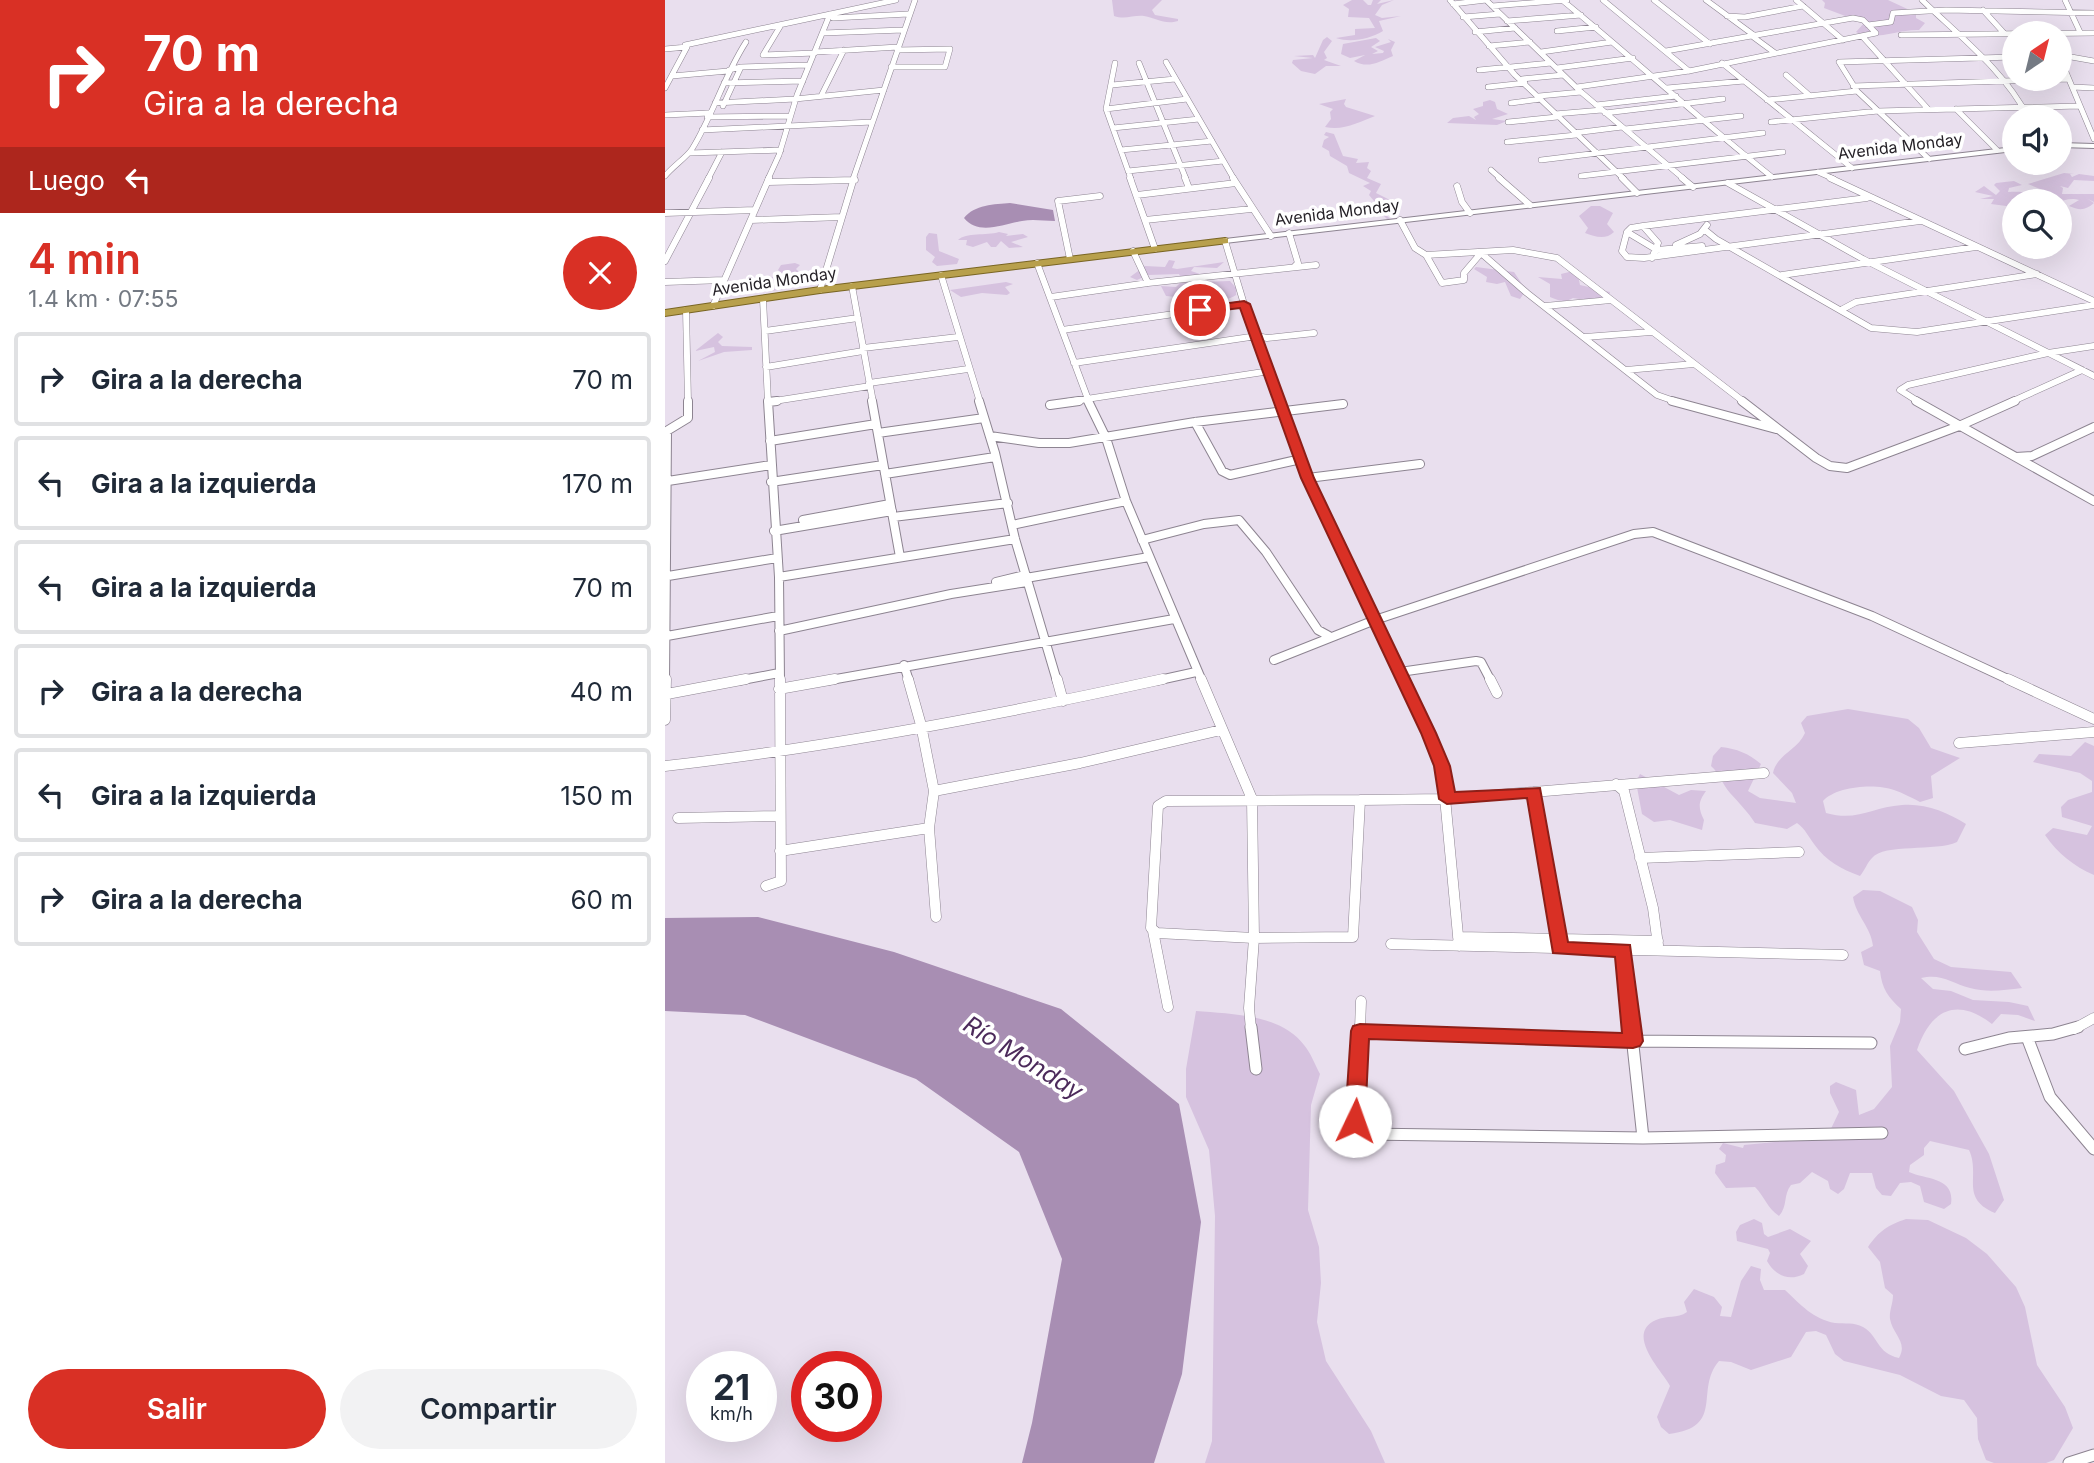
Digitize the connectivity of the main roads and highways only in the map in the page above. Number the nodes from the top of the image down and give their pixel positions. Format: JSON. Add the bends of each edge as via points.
{"nodes":[{"id":1,"x":2072,"y":145,"type":"edge"},
{"id":2,"x":2094,"y":146,"type":"edge"},
{"id":3,"x":2002,"y":150,"type":"edge"},
{"id":4,"x":1225,"y":241,"type":"joint"},
{"id":5,"x":665,"y":313,"type":"edge"}],
"edges":[{"from":1,"to":2,"type":"main road"},
{"from":3,"to":4,"type":"main road","name":"Avenida Monday"},
{"from":4,"to":5,"type":"highway","name":"Avenida Monday"}]}
